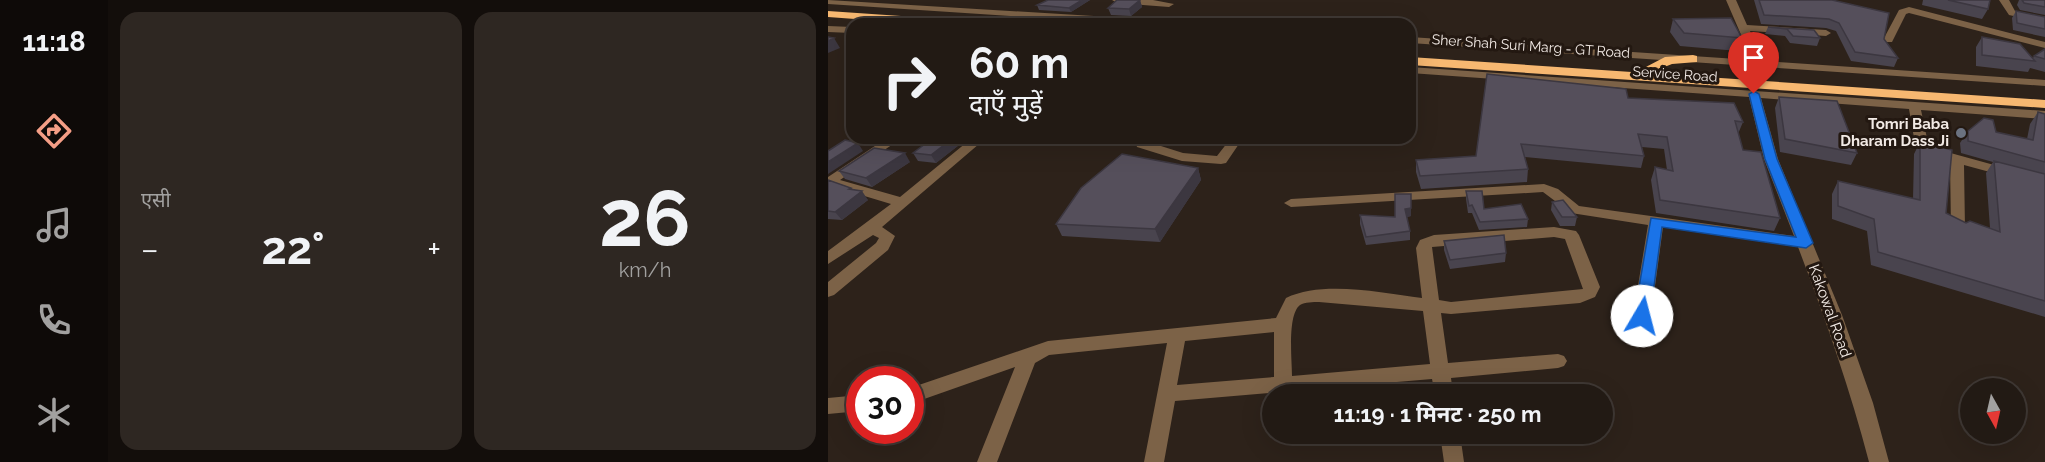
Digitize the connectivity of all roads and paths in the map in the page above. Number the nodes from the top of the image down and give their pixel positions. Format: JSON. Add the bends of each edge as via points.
{"nodes":[{"id":1,"x":946,"y":0,"type":"edge"},
{"id":2,"x":1117,"y":0,"type":"edge"},
{"id":3,"x":1731,"y":0,"type":"edge"},
{"id":4,"x":2004,"y":0,"type":"edge"},
{"id":5,"x":839,"y":1,"type":"edge"},
{"id":6,"x":893,"y":2,"type":"edge"},
{"id":7,"x":1172,"y":2,"type":"edge"},
{"id":8,"x":932,"y":7,"type":"junction"},
{"id":9,"x":828,"y":14,"type":"edge"},
{"id":10,"x":868,"y":17,"type":"junction"},
{"id":11,"x":883,"y":18,"type":"edge"},
{"id":12,"x":1093,"y":18,"type":"edge"},
{"id":13,"x":1155,"y":18,"type":"edge"},
{"id":14,"x":2045,"y":20,"type":"edge"},
{"id":15,"x":828,"y":22,"type":"edge"},
{"id":16,"x":846,"y":26,"type":"edge"},
{"id":17,"x":846,"y":27,"type":"edge"},
{"id":18,"x":846,"y":28,"type":"edge"},
{"id":19,"x":1743,"y":28,"type":"junction"},
{"id":20,"x":828,"y":29,"type":"edge"},
{"id":21,"x":1826,"y":33,"type":"dead end"},
{"id":22,"x":828,"y":34,"type":"edge"},
{"id":23,"x":1416,"y":40,"type":"edge"},
{"id":24,"x":1888,"y":40,"type":"edge"},
{"id":25,"x":2045,"y":45,"type":"edge"},
{"id":26,"x":1416,"y":52,"type":"edge"},
{"id":27,"x":1693,"y":59,"type":"junction"},
{"id":28,"x":1416,"y":62,"type":"edge"},
{"id":29,"x":1760,"y":65,"type":"junction"},
{"id":30,"x":1467,"y":69,"type":"junction"},
{"id":31,"x":1649,"y":69,"type":"junction"},
{"id":32,"x":1416,"y":70,"type":"edge"},
{"id":33,"x":2045,"y":83,"type":"edge"},
{"id":34,"x":1754,"y":94,"type":"junction"},
{"id":35,"x":2045,"y":94,"type":"edge"},
{"id":36,"x":2032,"y":100,"type":"edge"},
{"id":37,"x":1914,"y":105,"type":"junction"},
{"id":38,"x":2045,"y":115,"type":"edge"},
{"id":39,"x":887,"y":144,"type":"edge"},
{"id":40,"x":973,"y":144,"type":"edge"},
{"id":41,"x":1142,"y":144,"type":"dead end"},
{"id":42,"x":1233,"y":144,"type":"edge"},
{"id":43,"x":1957,"y":159,"type":"junction"},
{"id":44,"x":2045,"y":183,"type":"edge"},
{"id":45,"x":903,"y":202,"type":"junction"},
{"id":46,"x":1291,"y":203,"type":"dead end"},
{"id":47,"x":1656,"y":221,"type":"junction"},
{"id":48,"x":872,"y":228,"type":"junction"},
{"id":49,"x":1959,"y":229,"type":"edge"},
{"id":50,"x":1806,"y":243,"type":"junction"},
{"id":51,"x":828,"y":259,"type":"edge"},
{"id":52,"x":828,"y":291,"type":"edge"},
{"id":53,"x":1431,"y":306,"type":"junction"},
{"id":54,"x":1642,"y":316,"type":"dead end"},
{"id":55,"x":1284,"y":324,"type":"junction"},
{"id":56,"x":1177,"y":335,"type":"junction"},
{"id":57,"x":1034,"y":352,"type":"junction"},
{"id":58,"x":1558,"y":360,"type":"dead end"},
{"id":59,"x":1440,"y":370,"type":"junction"},
{"id":60,"x":1283,"y":384,"type":"joint"},
{"id":61,"x":1442,"y":384,"type":"edge"},
{"id":62,"x":1262,"y":386,"type":"edge"},
{"id":63,"x":924,"y":391,"type":"edge"},
{"id":64,"x":1166,"y":394,"type":"junction"},
{"id":65,"x":846,"y":404,"type":"edge"},
{"id":66,"x":828,"y":406,"type":"edge"},
{"id":67,"x":1451,"y":444,"type":"edge"},
{"id":68,"x":987,"y":462,"type":"edge"},
{"id":69,"x":1154,"y":462,"type":"edge"},
{"id":70,"x":1454,"y":462,"type":"edge"},
{"id":71,"x":1879,"y":462,"type":"edge"}],
"edges":[{"from":1,"to":8,"type":"street"},
{"from":2,"to":7,"type":"street"},
{"from":3,"to":19,"type":"street"},
{"from":4,"to":14,"type":"street","via":[[2012,13]]},
{"from":5,"to":6,"type":"street"},
{"from":5,"to":10,"type":"highway"},
{"from":6,"to":8,"type":"street"},
{"from":7,"to":13,"type":"street"},
{"from":8,"to":12,"type":"street"},
{"from":9,"to":10,"type":"highway"},
{"from":10,"to":11,"type":"highway"},
{"from":15,"to":16,"type":"highway"},
{"from":17,"to":20,"type":"street"},
{"from":18,"to":22,"type":"street"},
{"from":19,"to":21,"type":"street"},
{"from":19,"to":29,"type":"street"},
{"from":23,"to":27,"type":"street","name":"Service Road"},
{"from":24,"to":25,"type":"street","via":[[1902,12],[1909,10]]},
{"from":26,"to":31,"type":"highway","name":"Sher Shah Suri Marg - GT Road"},
{"from":27,"to":29,"type":"street","name":"Service Road"},
{"from":27,"to":31,"type":"highway","via":[[1670,60]]},
{"from":28,"to":30,"type":"highway","name":"Sher Shah Suri Marg - GT Road"},
{"from":29,"to":33,"type":"street","name":"Service Road"},
{"from":30,"to":32,"type":"street","name":"Service Road"},
{"from":30,"to":34,"type":"street","name":"Service Road"},
{"from":30,"to":36,"type":"highway","name":"Sher Shah Suri Marg - GT Road"},
{"from":31,"to":36,"type":"highway","name":"Sher Shah Suri Marg - GT Road"},
{"from":34,"to":37,"type":"street","name":"Service Road"},
{"from":34,"to":50,"type":"street","name":"Kakowal Road","via":[[1771,159]]},
{"from":35,"to":36,"type":"highway"},
{"from":37,"to":38,"type":"street","name":"Service Road"},
{"from":37,"to":43,"type":"street","via":[[1922,144],[1931,152]]},
{"from":39,"to":45,"type":"street","via":[[831,182]]},
{"from":40,"to":45,"type":"street"},
{"from":41,"to":42,"type":"street","via":[[1182,157],[1221,160]]},
{"from":43,"to":44,"type":"street"},
{"from":43,"to":49,"type":"street"},
{"from":45,"to":48,"type":"street"},
{"from":46,"to":47,"type":"street","via":[[1544,188],[1556,193],[1568,207]]},
{"from":47,"to":50,"type":"street"},
{"from":47,"to":54,"type":"street"},
{"from":48,"to":51,"type":"street"},
{"from":48,"to":52,"type":"street","via":[[887,236],[883,246]]},
{"from":50,"to":71,"type":"street","name":"Kakowal Road","via":[[1863,403]]},
{"from":53,"to":53,"type":"street","via":[[1424,248],[1434,240],[1564,232],[1575,241],[1592,287],[1580,297],[1478,307]]},
{"from":53,"to":55,"type":"street","via":[[1311,294],[1291,303]]},
{"from":53,"to":59,"type":"street"},
{"from":55,"to":56,"type":"street"},
{"from":55,"to":60,"type":"street"},
{"from":56,"to":57,"type":"street"},
{"from":56,"to":64,"type":"street"},
{"from":57,"to":63,"type":"street"},
{"from":57,"to":68,"type":"street","via":[[1027,359]]},
{"from":58,"to":59,"type":"street"},
{"from":59,"to":60,"type":"street"},
{"from":59,"to":61,"type":"street"},
{"from":62,"to":64,"type":"street"},
{"from":64,"to":69,"type":"street"},
{"from":65,"to":66,"type":"street"},
{"from":67,"to":70,"type":"street"}]}
